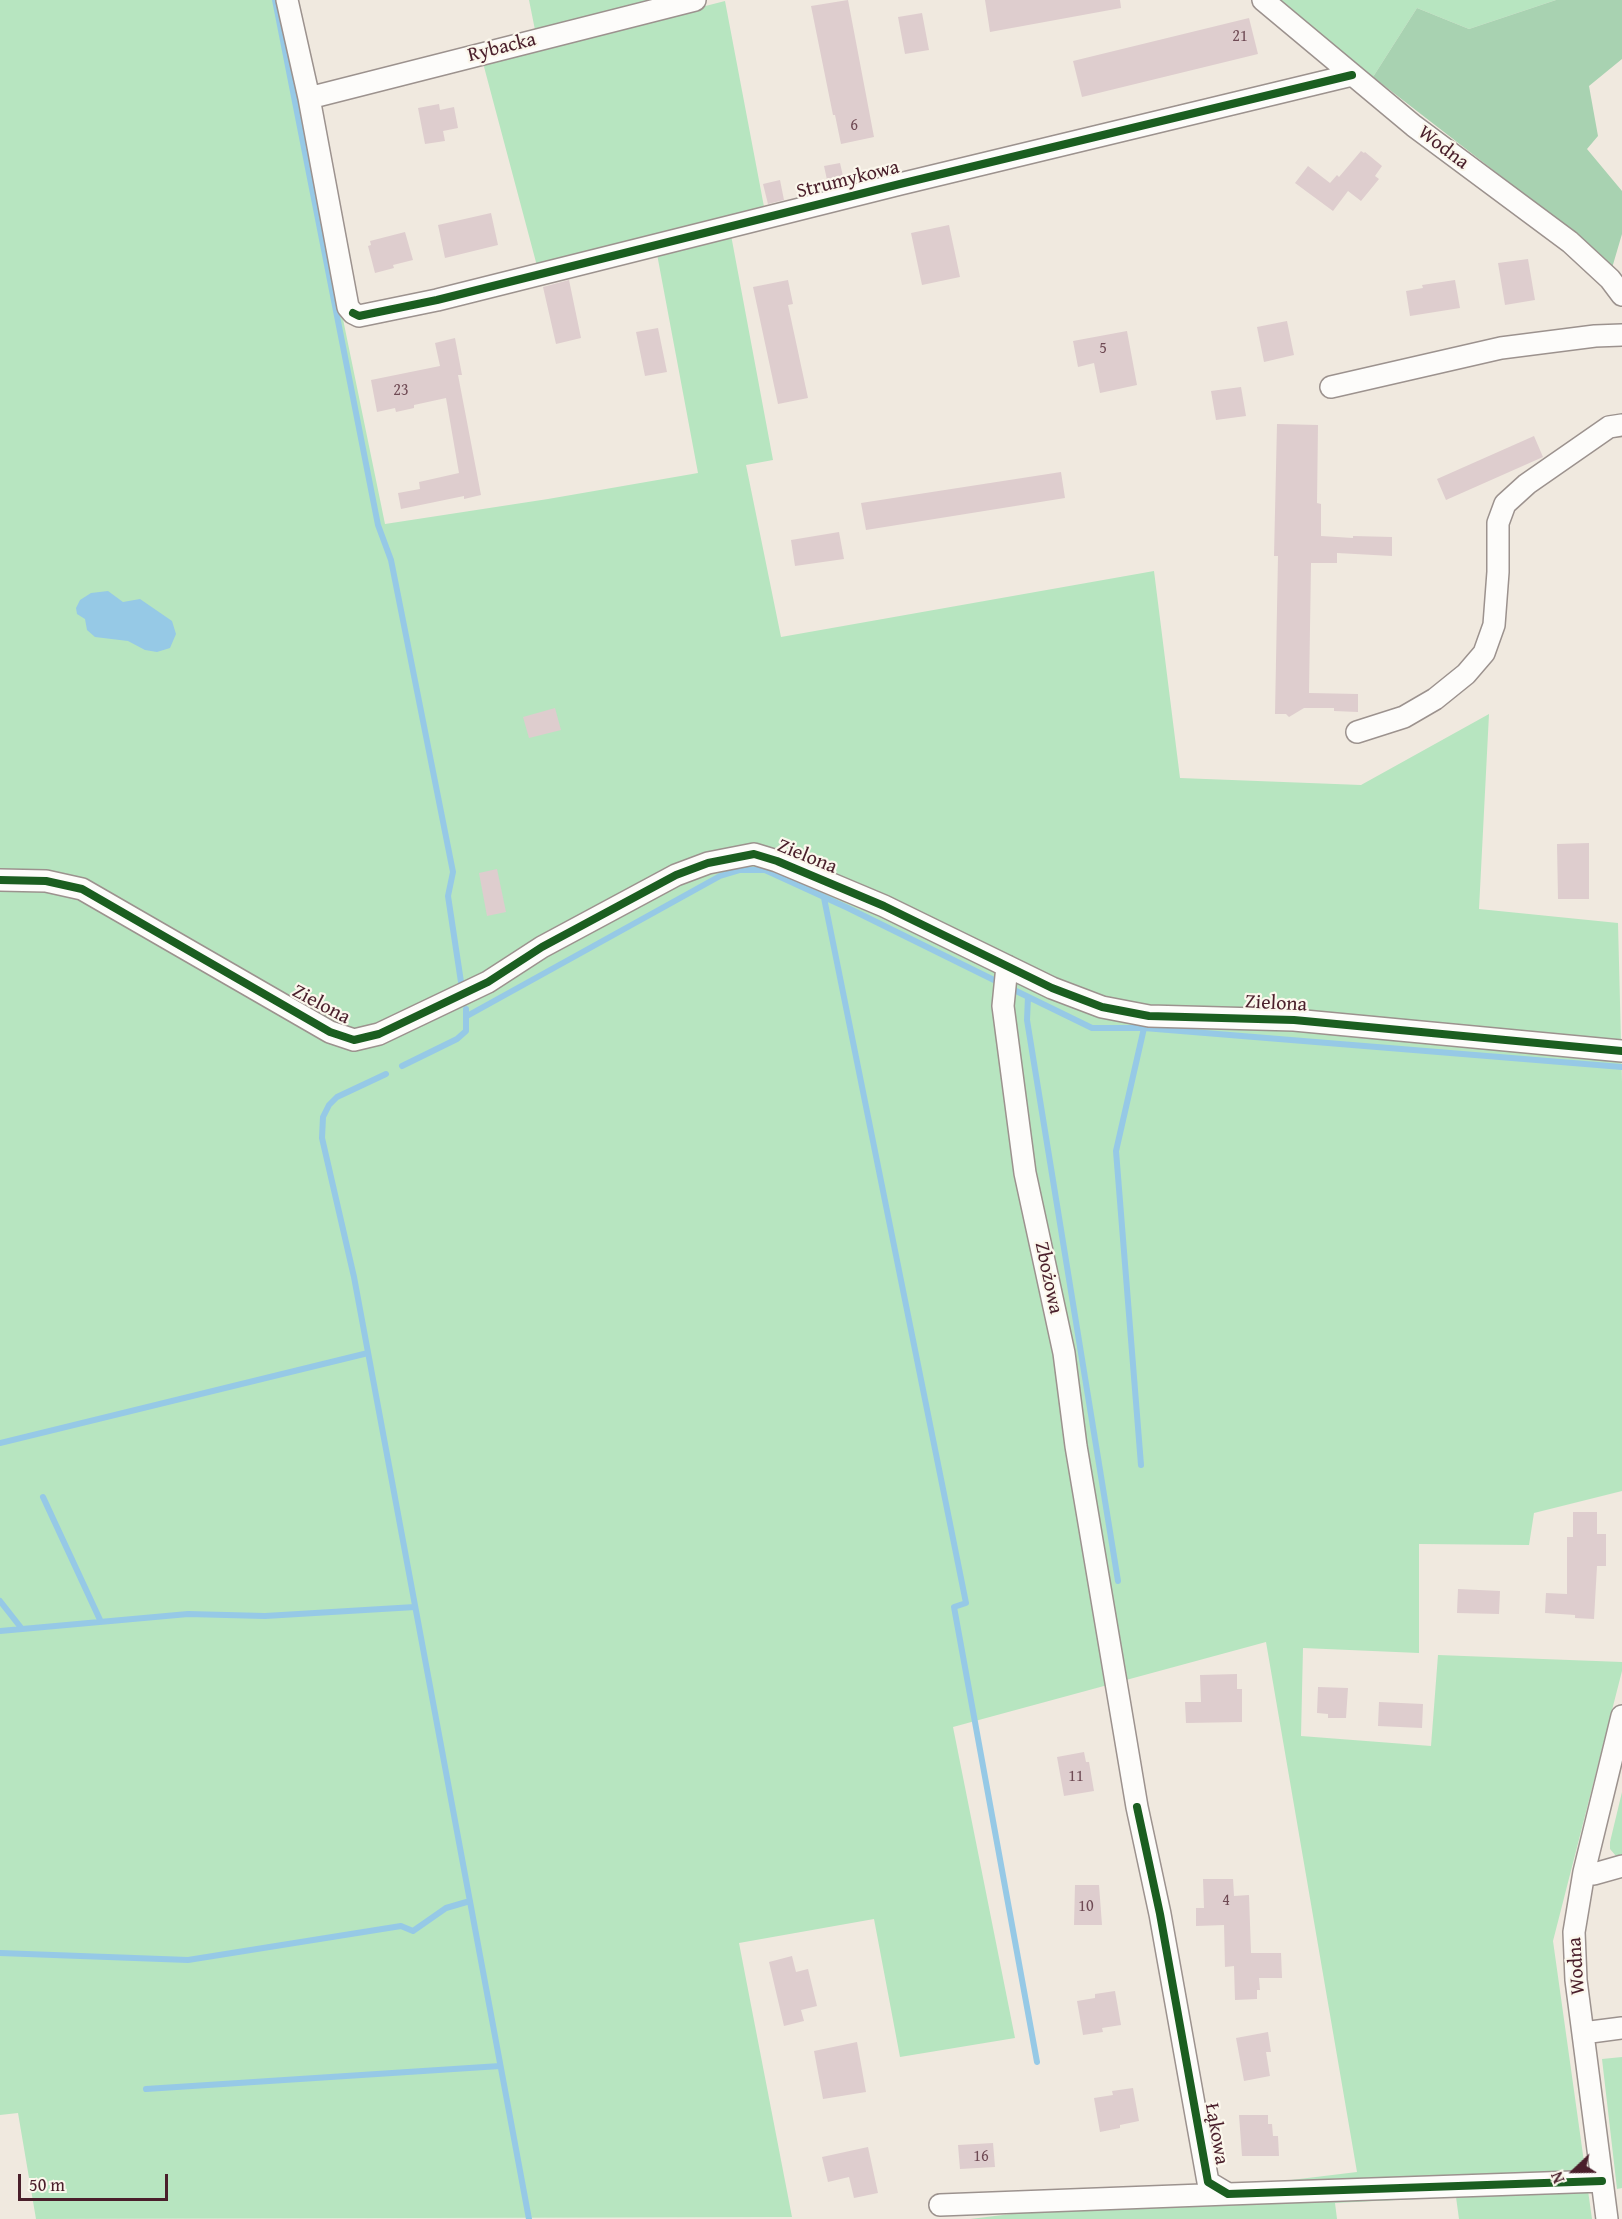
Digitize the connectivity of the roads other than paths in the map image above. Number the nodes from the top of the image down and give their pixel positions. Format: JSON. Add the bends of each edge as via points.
{"nodes":[{"id":1,"x":287,"y":0,"type":"edge"},
{"id":2,"x":695,"y":0,"type":"edge"},
{"id":3,"x":1263,"y":0,"type":"edge"},
{"id":4,"x":1352,"y":75,"type":"junction"},
{"id":5,"x":309,"y":98,"type":"junction"},
{"id":6,"x":1622,"y":295,"type":"edge"},
{"id":7,"x":1622,"y":335,"type":"edge"},
{"id":8,"x":1330,"y":387,"type":"dead end"},
{"id":9,"x":1622,"y":425,"type":"edge"},
{"id":10,"x":1358,"y":732,"type":"dead end"},
{"id":11,"x":0,"y":880,"type":"edge"},
{"id":12,"x":1007,"y":966,"type":"junction"},
{"id":13,"x":1622,"y":1051,"type":"edge"},
{"id":14,"x":1622,"y":1716,"type":"edge"},
{"id":15,"x":1137,"y":1808,"type":"joint"},
{"id":16,"x":1622,"y":1866,"type":"edge"},
{"id":17,"x":1584,"y":1872,"type":"junction"},
{"id":18,"x":1622,"y":2028,"type":"edge"},
{"id":19,"x":1583,"y":2033,"type":"junction"},
{"id":20,"x":1602,"y":2181,"type":"junction"},
{"id":21,"x":1228,"y":2194,"type":"junction"},
{"id":22,"x":940,"y":2205,"type":"dead end"},
{"id":23,"x":1607,"y":2219,"type":"edge"}],
"edges":[{"from":1,"to":5,"type":"street"},
{"from":2,"to":5,"type":"street","name":"Rybacka"},
{"from":3,"to":4,"type":"street","name":"Wodna"},
{"from":4,"to":5,"type":"street","name":"Strumykowa","via":[[359,316],[348,307]]},
{"from":4,"to":6,"type":"street","name":"Wodna","via":[[1570,242]]},
{"from":7,"to":8,"type":"street","via":[[1501,348]]},
{"from":9,"to":10,"type":"street","via":[[1609,427],[1505,504],[1498,523],[1494,626],[1484,653],[1466,674],[1404,717]]},
{"from":11,"to":12,"type":"street","name":"Zielona","via":[[46,881],[82,889],[330,1032],[354,1040],[379,1034],[488,982],[542,947],[676,875],[708,863],[754,854],[884,906]]},
{"from":12,"to":13,"type":"street","name":"Zielona","via":[[1102,1007],[1149,1016],[1294,1020]]},
{"from":12,"to":15,"type":"street","name":"Zbożowa","via":[[1003,1006],[1025,1173],[1064,1353]]},
{"from":14,"to":17,"type":"street","name":"Wodna"},
{"from":15,"to":21,"type":"street","name":"Łąkowa","via":[[1161,1914],[1208,2182]]},
{"from":16,"to":17,"type":"street","via":[[1594,1874]]},
{"from":17,"to":19,"type":"street","name":"Wodna","via":[[1574,1932]]},
{"from":18,"to":19,"type":"street"},
{"from":19,"to":20,"type":"street","name":"Wodna"},
{"from":20,"to":21,"type":"street"},
{"from":20,"to":23,"type":"street","name":"Wodna"},
{"from":21,"to":22,"type":"street"}]}
